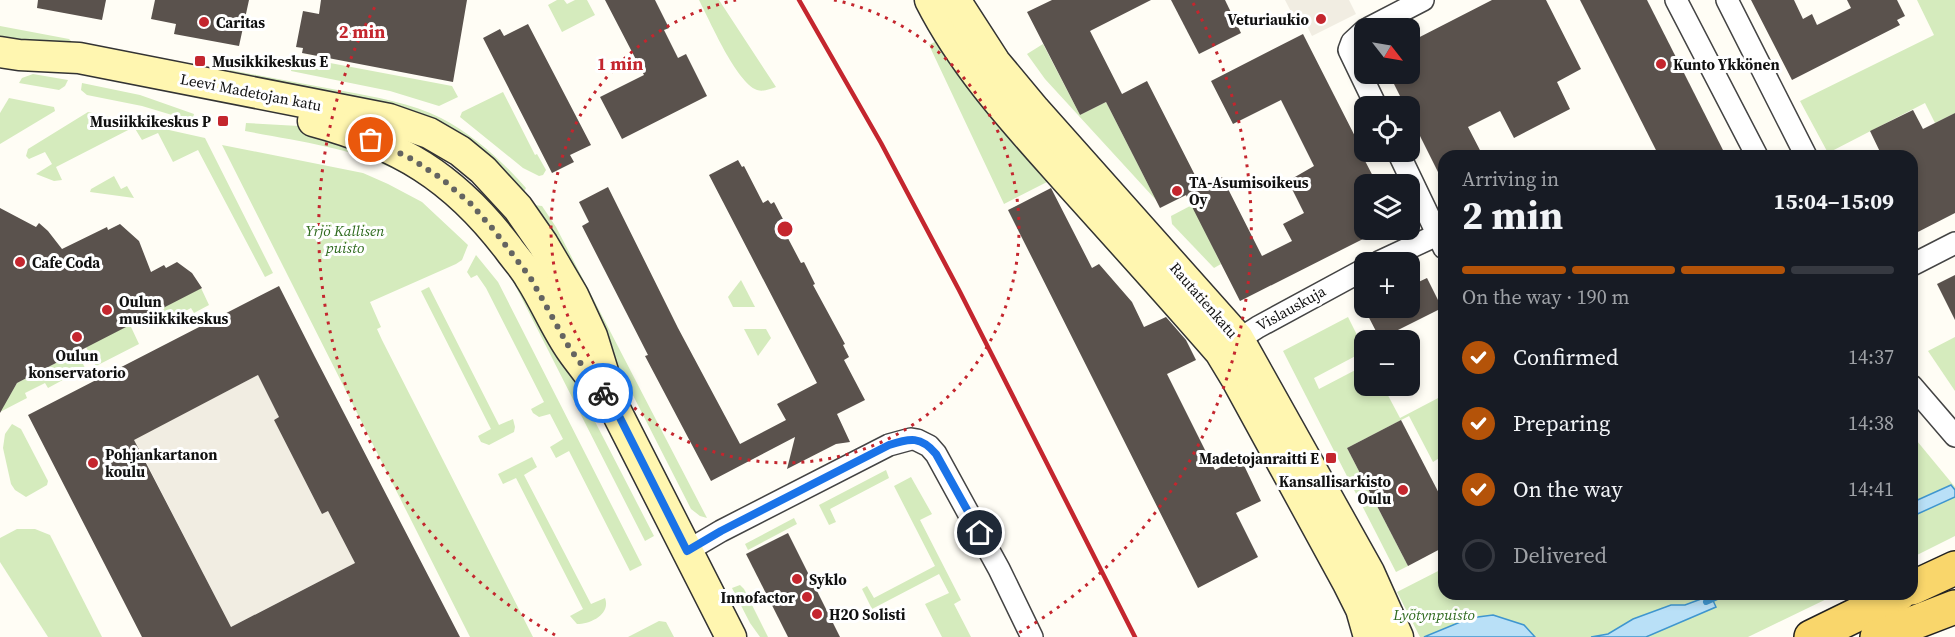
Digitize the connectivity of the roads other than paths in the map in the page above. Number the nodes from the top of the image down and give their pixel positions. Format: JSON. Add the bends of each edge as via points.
{"nodes":[{"id":1,"x":930,"y":0,"type":"edge"},
{"id":2,"x":955,"y":0,"type":"edge"},
{"id":3,"x":1423,"y":0,"type":"edge"},
{"id":4,"x":1676,"y":0,"type":"edge"},
{"id":5,"x":1727,"y":0,"type":"edge"},
{"id":6,"x":1388,"y":18,"type":"edge"},
{"id":7,"x":1354,"y":40,"type":"edge"},
{"id":8,"x":10,"y":54,"type":"edge"},
{"id":9,"x":1354,"y":60,"type":"edge"},
{"id":10,"x":1754,"y":150,"type":"edge"},
{"id":11,"x":1803,"y":150,"type":"edge"},
{"id":12,"x":1403,"y":162,"type":"edge"},
{"id":13,"x":1438,"y":236,"type":"edge"},
{"id":14,"x":1438,"y":243,"type":"edge"},
{"id":15,"x":1955,"y":243,"type":"edge"},
{"id":16,"x":1410,"y":252,"type":"edge"},
{"id":17,"x":1918,"y":263,"type":"edge"},
{"id":18,"x":1354,"y":275,"type":"edge"},
{"id":19,"x":1229,"y":345,"type":"junction"},
{"id":20,"x":1918,"y":393,"type":"edge"},
{"id":21,"x":1954,"y":436,"type":"edge"},
{"id":22,"x":687,"y":551,"type":"junction"},
{"id":23,"x":1955,"y":568,"type":"edge"},
{"id":24,"x":1918,"y":585,"type":"edge"},
{"id":25,"x":1887,"y":600,"type":"edge"},
{"id":26,"x":1955,"y":607,"type":"edge"},
{"id":27,"x":731,"y":637,"type":"edge"},
{"id":28,"x":1032,"y":637,"type":"edge"},
{"id":29,"x":1369,"y":637,"type":"edge"},
{"id":30,"x":1398,"y":637,"type":"edge"},
{"id":31,"x":1810,"y":637,"type":"edge"},
{"id":32,"x":1877,"y":637,"type":"edge"}],
"edges":[{"from":1,"to":19,"type":"main road","name":"Rautatienkatu","via":[[976,74],[1014,121]]},
{"from":2,"to":19,"type":"main road","name":"Rautatienkatu","via":[[995,62]]},
{"from":3,"to":6,"type":"street"},
{"from":4,"to":10,"type":"street"},
{"from":5,"to":11,"type":"street"},
{"from":7,"to":9,"type":"street","via":[[1349,50]]},
{"from":8,"to":22,"type":"main road","name":"Leevi Madetojan katu","via":[[79,58],[389,119],[429,133],[483,170],[518,208],[573,295],[592,336],[614,406]]},
{"from":12,"to":13,"type":"street"},
{"from":14,"to":16,"type":"street"},
{"from":15,"to":17,"type":"street"},
{"from":18,"to":19,"type":"street","name":"Vislauskuja"},
{"from":19,"to":29,"type":"main road","name":"Rautatienkatu","via":[[1237,380],[1348,583]]},
{"from":19,"to":30,"type":"main road","name":"Rautatienkatu","via":[[1369,572]]},
{"from":20,"to":21,"type":"street"},
{"from":22,"to":27,"type":"main road","name":"Leevi Madetojan katu"},
{"from":22,"to":28,"type":"street","via":[[889,445],[918,440],[929,446],[951,478]]},
{"from":23,"to":24,"type":"main road"},
{"from":25,"to":31,"type":"main road"},
{"from":26,"to":32,"type":"main road"}]}
